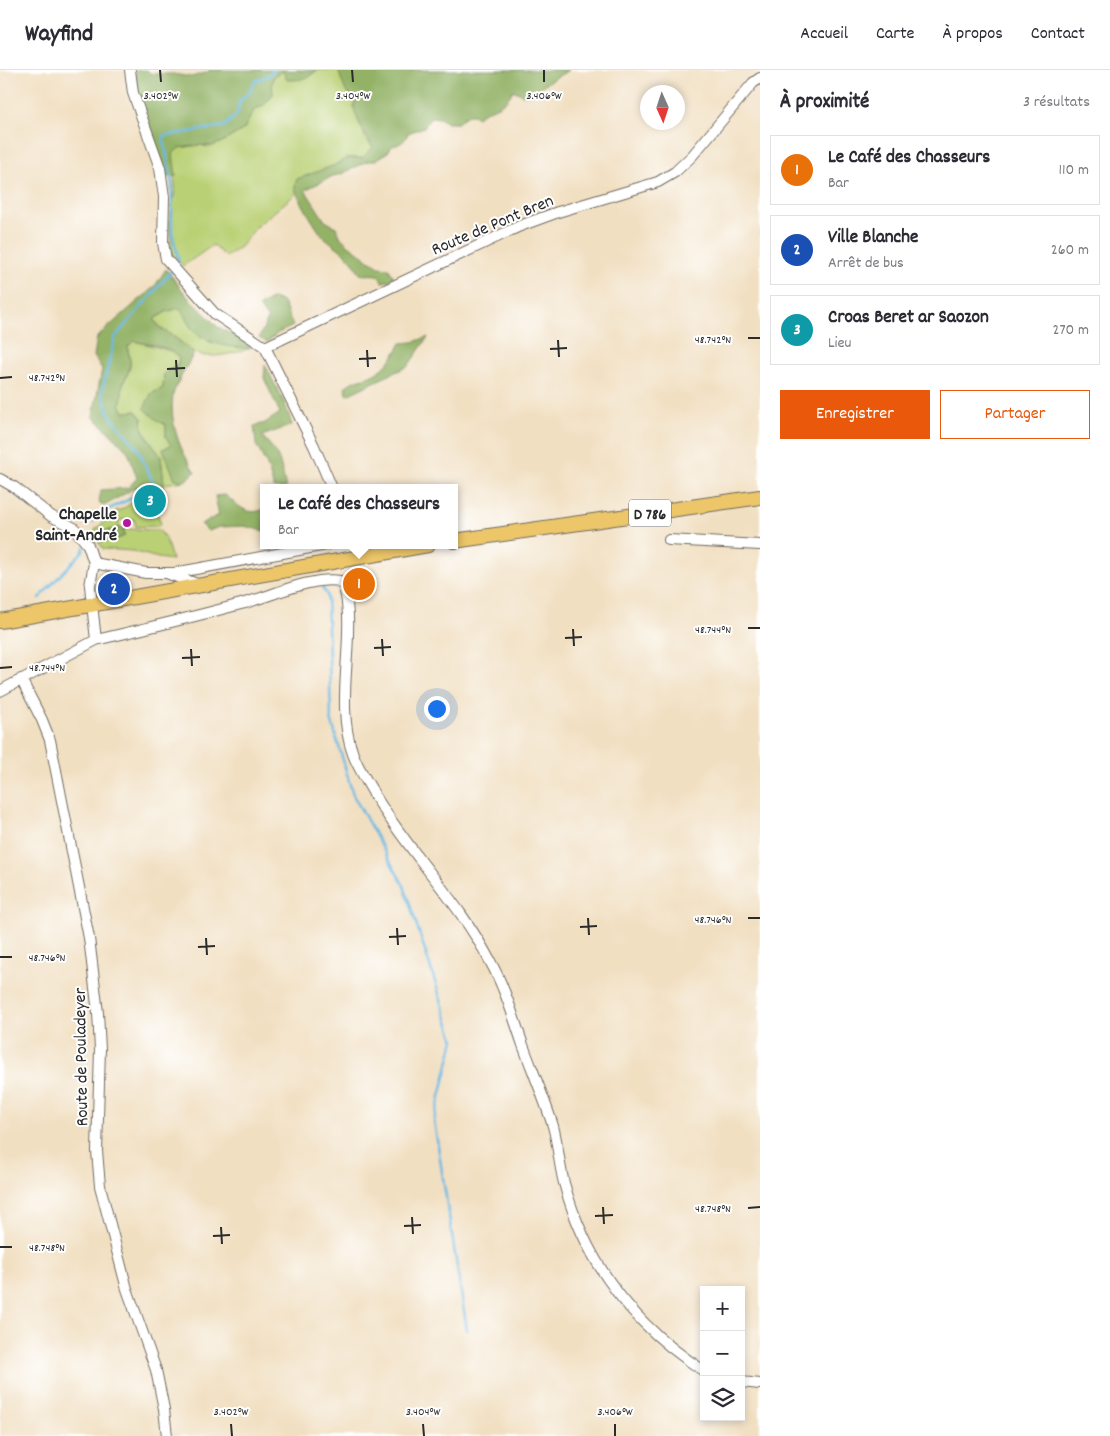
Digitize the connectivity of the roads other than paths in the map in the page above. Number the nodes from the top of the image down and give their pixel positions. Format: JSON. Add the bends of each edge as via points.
{"nodes":[{"id":1,"x":130,"y":70,"type":"edge"},
{"id":2,"x":760,"y":78,"type":"edge"},
{"id":3,"x":265,"y":346,"type":"junction"},
{"id":4,"x":0,"y":479,"type":"edge"},
{"id":5,"x":330,"y":484,"type":"edge"},
{"id":6,"x":760,"y":497,"type":"edge"},
{"id":7,"x":458,"y":540,"type":"edge"},
{"id":8,"x":668,"y":540,"type":"dead end"},
{"id":9,"x":760,"y":545,"type":"edge"},
{"id":10,"x":304,"y":549,"type":"edge"},
{"id":11,"x":405,"y":549,"type":"edge"},
{"id":12,"x":94,"y":563,"type":"junction"},
{"id":13,"x":165,"y":573,"type":"junction"},
{"id":14,"x":201,"y":585,"type":"junction"},
{"id":15,"x":92,"y":604,"type":"junction"},
{"id":16,"x":0,"y":621,"type":"edge"},
{"id":17,"x":96,"y":640,"type":"junction"},
{"id":18,"x":21,"y":679,"type":"junction"},
{"id":19,"x":0,"y":691,"type":"edge"},
{"id":20,"x":700,"y":1368,"type":"edge"},
{"id":21,"x":745,"y":1382,"type":"edge"},
{"id":22,"x":760,"y":1384,"type":"edge"},
{"id":23,"x":167,"y":1436,"type":"edge"}],
"edges":[{"from":1,"to":3,"type":"street","via":[[133,93],[160,168],[166,259],[215,314]]},
{"from":2,"to":3,"type":"street","name":"Route de Pont Bren","via":[[692,156],[658,182],[536,219]]},
{"from":3,"to":5,"type":"street"},
{"from":4,"to":12,"type":"street","via":[[78,531],[88,545]]},
{"from":6,"to":7,"type":"main road","number":"D 786"},
{"from":8,"to":9,"type":"street"},
{"from":10,"to":13,"type":"street"},
{"from":11,"to":14,"type":"main road"},
{"from":12,"to":13,"type":"street","via":[[146,573]]},
{"from":12,"to":15,"type":"street","via":[[90,586]]},
{"from":13,"to":14,"type":"street"},
{"from":14,"to":15,"type":"main road"},
{"from":15,"to":16,"type":"main road"},
{"from":15,"to":17,"type":"street"},
{"from":17,"to":18,"type":"street"},
{"from":17,"to":20,"type":"street","via":[[240,605],[313,581],[340,581],[347,601],[349,634],[345,702],[352,754],[391,821],[472,928],[491,962],[507,996],[553,1128],[564,1183],[591,1253],[620,1297],[636,1314],[669,1346]]},
{"from":18,"to":19,"type":"street"},
{"from":18,"to":23,"type":"street","name":"Route de Pouladeyer","via":[[50,740],[89,938],[100,1049],[97,1151],[100,1186],[127,1289],[156,1370]]},
{"from":21,"to":22,"type":"street"}]}
